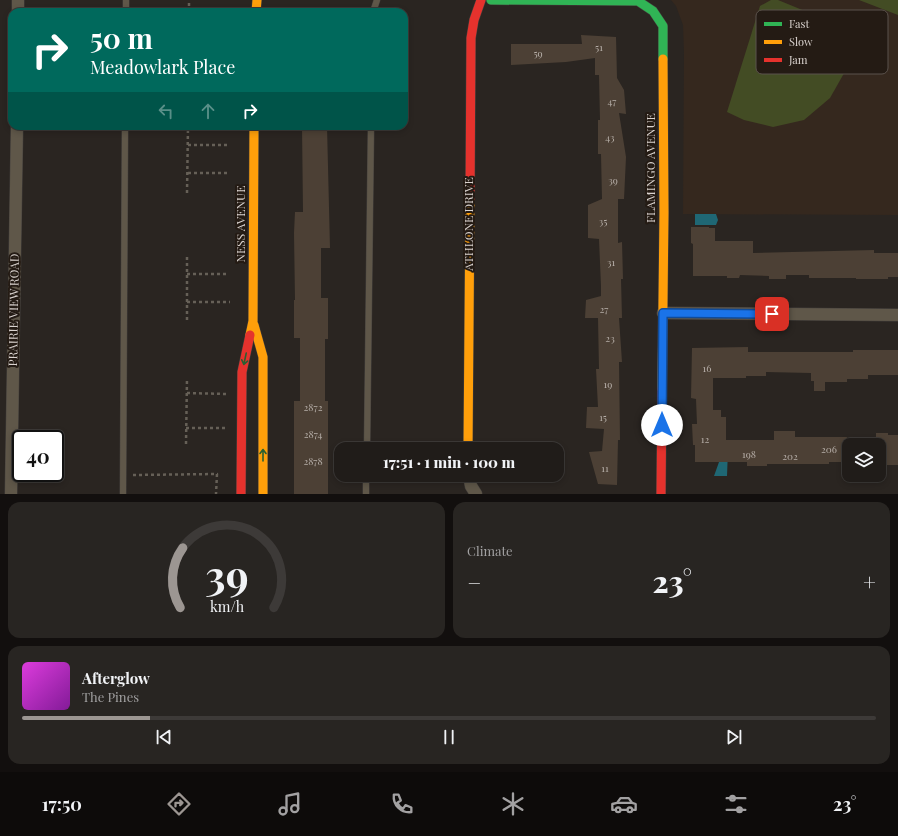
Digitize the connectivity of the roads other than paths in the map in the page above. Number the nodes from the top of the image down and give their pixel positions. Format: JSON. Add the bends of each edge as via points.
{"nodes":[{"id":1,"x":481,"y":0,"type":"edge"},
{"id":2,"x":491,"y":0,"type":"edge"},
{"id":3,"x":17,"y":130,"type":"edge"},
{"id":4,"x":125,"y":130,"type":"edge"},
{"id":5,"x":254,"y":130,"type":"edge"},
{"id":6,"x":371,"y":130,"type":"edge"},
{"id":7,"x":663,"y":313,"type":"junction"},
{"id":8,"x":898,"y":315,"type":"edge"},
{"id":9,"x":253,"y":321,"type":"junction"},
{"id":10,"x":367,"y":442,"type":"edge"},
{"id":11,"x":468,"y":442,"type":"edge"},
{"id":12,"x":366,"y":482,"type":"edge"},
{"id":13,"x":470,"y":482,"type":"edge"},
{"id":14,"x":11,"y":494,"type":"edge"},
{"id":15,"x":123,"y":494,"type":"edge"},
{"id":16,"x":241,"y":494,"type":"edge"},
{"id":17,"x":263,"y":494,"type":"edge"},
{"id":18,"x":366,"y":494,"type":"edge"},
{"id":19,"x":476,"y":494,"type":"edge"},
{"id":20,"x":661,"y":494,"type":"edge"}],
"edges":[{"from":1,"to":11,"type":"street","name":"ATHLONE DRIVE","via":[[471,38]]},
{"from":2,"to":7,"type":"street","name":"FLAMINGO AVENUE","via":[[638,1],[648,5],[656,13],[663,26]]},
{"from":3,"to":14,"type":"street","name":"PRAIRIE VIEW ROAD"},
{"from":4,"to":15,"type":"lane"},
{"from":5,"to":9,"type":"street","name":"NESS AVENUE"},
{"from":6,"to":10,"type":"lane"},
{"from":7,"to":8,"type":"street"},
{"from":7,"to":20,"type":"street","name":"FLAMINGO AVENUE"},
{"from":9,"to":16,"type":"street","name":"NESS AVENUE","one_way":true,"via":[[242,372]]},
{"from":17,"to":9,"type":"street","name":"NESS AVENUE","one_way":true,"via":[[263,357]]},
{"from":12,"to":18,"type":"lane"},
{"from":13,"to":19,"type":"street"}]}
